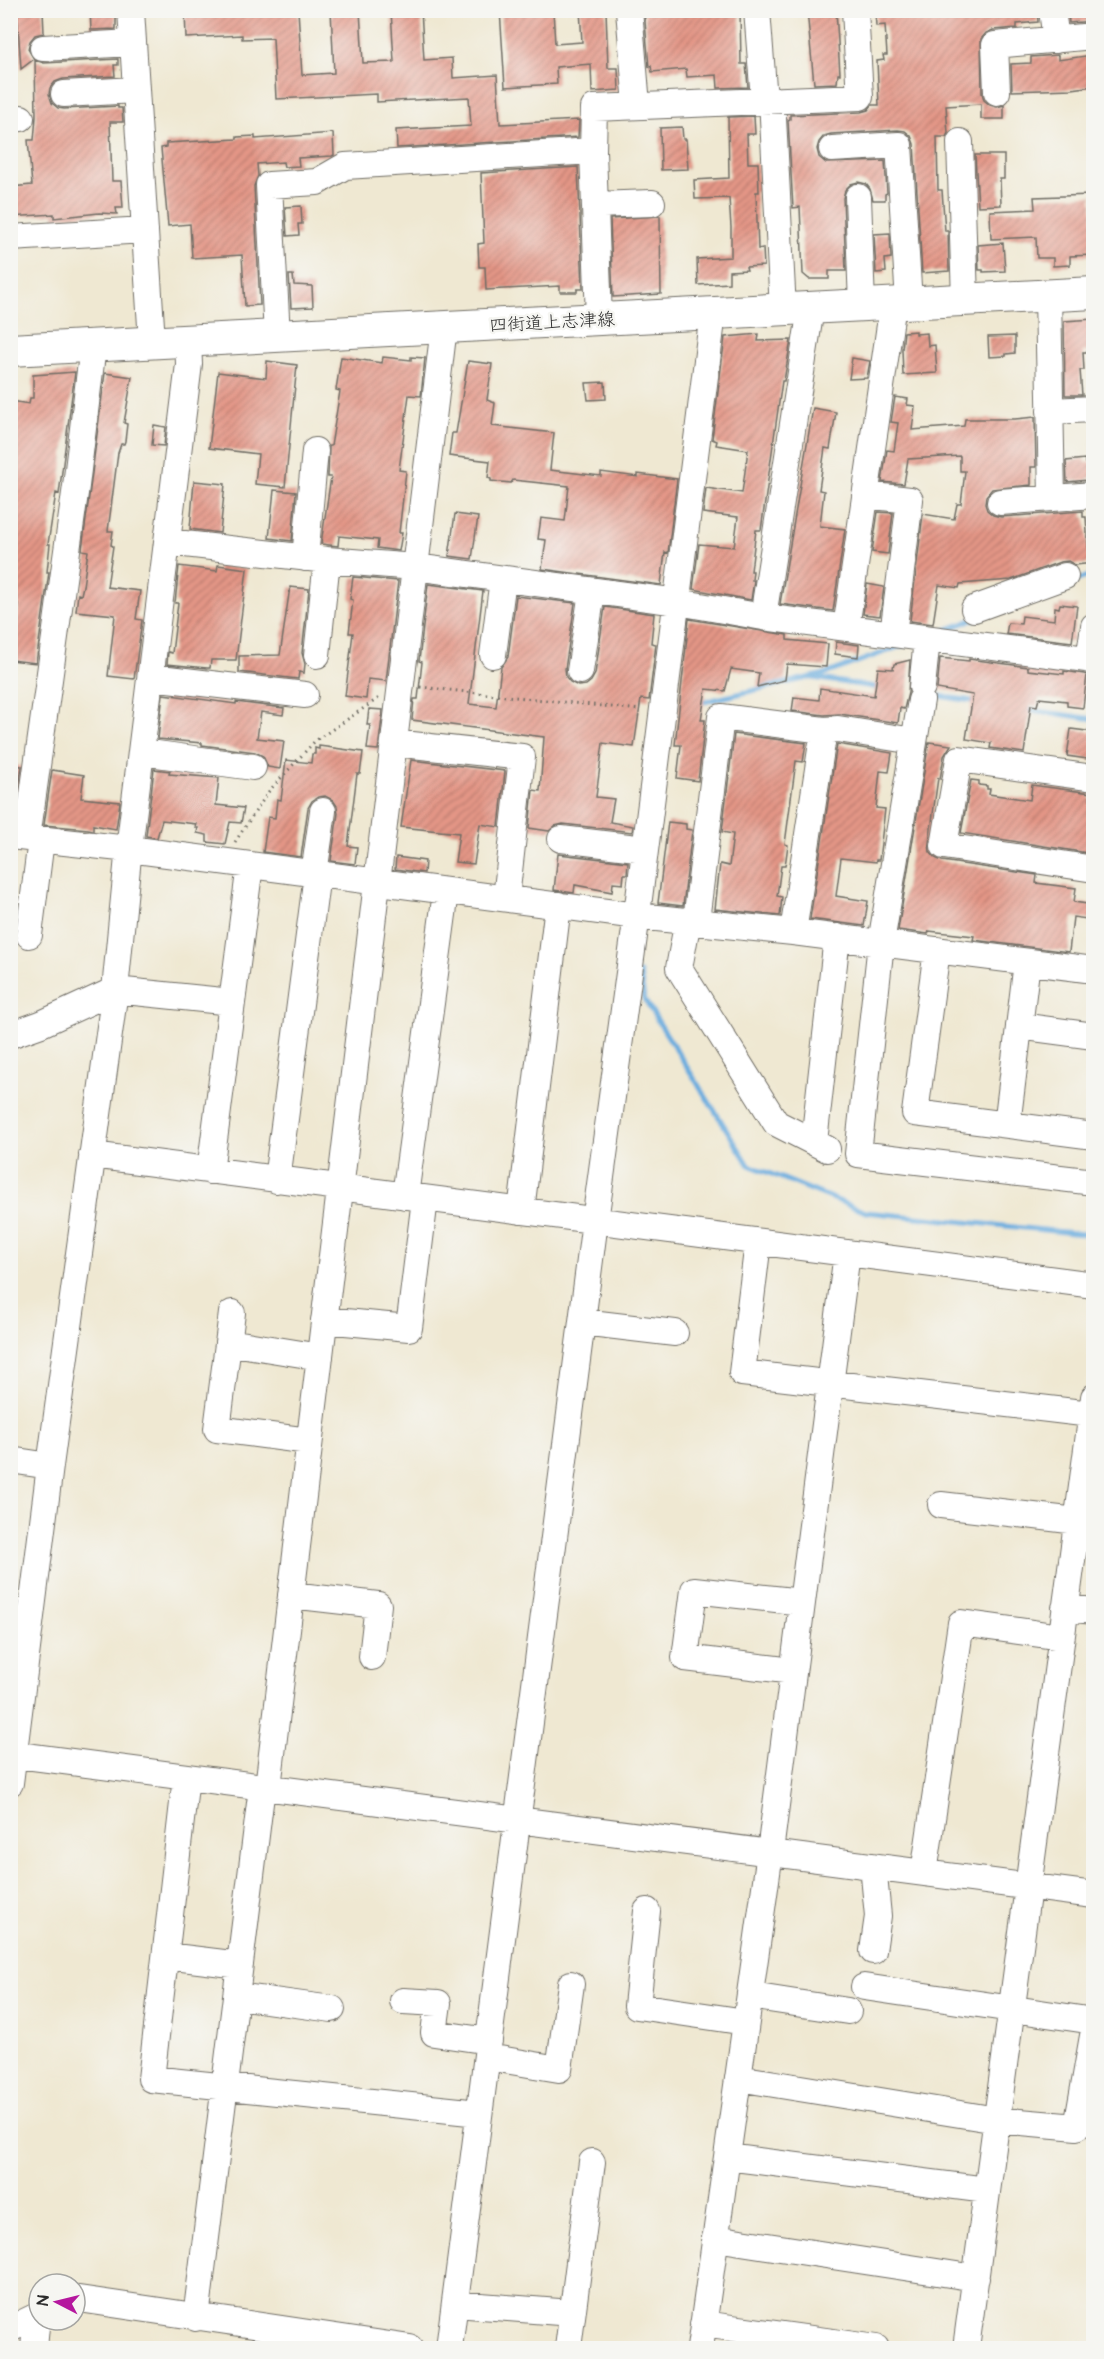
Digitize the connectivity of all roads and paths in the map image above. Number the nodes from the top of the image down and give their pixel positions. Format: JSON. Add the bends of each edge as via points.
{"nodes":[{"id":1,"x":130,"y":10,"type":"edge"},
{"id":2,"x":629,"y":10,"type":"edge"},
{"id":3,"x":758,"y":10,"type":"edge"},
{"id":4,"x":855,"y":10,"type":"edge"},
{"id":5,"x":1052,"y":10,"type":"edge"},
{"id":6,"x":1094,"y":36,"type":"edge"},
{"id":7,"x":1056,"y":40,"type":"junction"},
{"id":8,"x":132,"y":43,"type":"junction"},
{"id":9,"x":43,"y":48,"type":"dead end"},
{"id":10,"x":135,"y":90,"type":"junction"},
{"id":11,"x":997,"y":92,"type":"dead end"},
{"id":12,"x":64,"y":94,"type":"dead end"},
{"id":13,"x":768,"y":100,"type":"junction"},
{"id":14,"x":637,"y":105,"type":"junction"},
{"id":15,"x":960,"y":142,"type":"dead end"},
{"id":16,"x":832,"y":148,"type":"dead end"},
{"id":17,"x":592,"y":151,"type":"junction"},
{"id":18,"x":858,"y":197,"type":"dead end"},
{"id":19,"x":652,"y":203,"type":"dead end"},
{"id":20,"x":595,"y":205,"type":"junction"},
{"id":21,"x":145,"y":230,"type":"junction"},
{"id":22,"x":10,"y":238,"type":"edge"},
{"id":23,"x":1094,"y":293,"type":"edge"},
{"id":24,"x":1048,"y":295,"type":"junction"},
{"id":25,"x":965,"y":300,"type":"junction"},
{"id":26,"x":901,"y":303,"type":"junction"},
{"id":27,"x":862,"y":305,"type":"junction"},
{"id":28,"x":797,"y":309,"type":"junction"},
{"id":29,"x":713,"y":313,"type":"junction"},
{"id":30,"x":599,"y":319,"type":"junction"},
{"id":31,"x":444,"y":327,"type":"junction"},
{"id":32,"x":278,"y":336,"type":"junction"},
{"id":33,"x":188,"y":341,"type":"junction"},
{"id":34,"x":152,"y":342,"type":"junction"},
{"id":35,"x":93,"y":346,"type":"junction"},
{"id":36,"x":10,"y":350,"type":"edge"},
{"id":37,"x":1094,"y":409,"type":"edge"},
{"id":38,"x":1050,"y":411,"type":"junction"},
{"id":39,"x":315,"y":451,"type":"dead end"},
{"id":40,"x":865,"y":495,"type":"junction"},
{"id":41,"x":1094,"y":495,"type":"edge"},
{"id":42,"x":1052,"y":498,"type":"junction"},
{"id":43,"x":1000,"y":502,"type":"dead end"},
{"id":44,"x":167,"y":542,"type":"junction"},
{"id":45,"x":316,"y":559,"type":"junction"},
{"id":46,"x":415,"y":567,"type":"junction"},
{"id":47,"x":1065,"y":576,"type":"dead end"},
{"id":48,"x":503,"y":579,"type":"junction"},
{"id":49,"x":592,"y":592,"type":"junction"},
{"id":50,"x":678,"y":602,"type":"junction"},
{"id":51,"x":763,"y":617,"type":"junction"},
{"id":52,"x":1094,"y":626,"type":"edge"},
{"id":53,"x":846,"y":628,"type":"junction"},
{"id":54,"x":893,"y":634,"type":"junction"},
{"id":55,"x":927,"y":639,"type":"junction"},
{"id":56,"x":976,"y":644,"type":"junction"},
{"id":57,"x":317,"y":655,"type":"dead end"},
{"id":58,"x":493,"y":655,"type":"dead end"},
{"id":59,"x":1091,"y":660,"type":"edge"},
{"id":60,"x":580,"y":671,"type":"dead end"},
{"id":61,"x":151,"y":677,"type":"junction"},
{"id":62,"x":401,"y":685,"type":"junction"},
{"id":63,"x":305,"y":695,"type":"dead end"},
{"id":64,"x":663,"y":712,"type":"junction"},
{"id":65,"x":824,"y":730,"type":"junction"},
{"id":66,"x":914,"y":741,"type":"junction"},
{"id":67,"x":394,"y":742,"type":"junction"},
{"id":68,"x":142,"y":752,"type":"junction"},
{"id":69,"x":253,"y":767,"type":"dead end"},
{"id":70,"x":1094,"y":778,"type":"edge"},
{"id":71,"x":323,"y":811,"type":"dead end"},
{"id":72,"x":26,"y":838,"type":"edge"},
{"id":73,"x":561,"y":838,"type":"dead end"},
{"id":74,"x":129,"y":849,"type":"junction"},
{"id":75,"x":645,"y":849,"type":"junction"},
{"id":76,"x":222,"y":862,"type":"junction"},
{"id":77,"x":250,"y":865,"type":"junction"},
{"id":78,"x":1094,"y":868,"type":"edge"},
{"id":79,"x":316,"y":874,"type":"junction"},
{"id":80,"x":377,"y":882,"type":"junction"},
{"id":81,"x":446,"y":892,"type":"junction"},
{"id":82,"x":506,"y":898,"type":"junction"},
{"id":83,"x":558,"y":905,"type":"junction"},
{"id":84,"x":644,"y":917,"type":"junction"},
{"id":85,"x":692,"y":921,"type":"junction"},
{"id":86,"x":793,"y":932,"type":"junction"},
{"id":87,"x":29,"y":935,"type":"dead end"},
{"id":88,"x":837,"y":937,"type":"junction"},
{"id":89,"x":881,"y":943,"type":"junction"},
{"id":90,"x":937,"y":950,"type":"junction"},
{"id":91,"x":1027,"y":962,"type":"junction"},
{"id":92,"x":1094,"y":970,"type":"edge"},
{"id":93,"x":114,"y":990,"type":"junction"},
{"id":94,"x":232,"y":1002,"type":"junction"},
{"id":95,"x":1019,"y":1026,"type":"junction"},
{"id":96,"x":10,"y":1035,"type":"edge"},
{"id":97,"x":1094,"y":1036,"type":"edge"},
{"id":98,"x":1007,"y":1125,"type":"junction"},
{"id":99,"x":1094,"y":1136,"type":"edge"},
{"id":100,"x":92,"y":1155,"type":"junction"},
{"id":101,"x":210,"y":1171,"type":"junction"},
{"id":102,"x":277,"y":1180,"type":"junction"},
{"id":103,"x":1094,"y":1182,"type":"edge"},
{"id":104,"x":340,"y":1187,"type":"junction"},
{"id":105,"x":415,"y":1197,"type":"junction"},
{"id":106,"x":520,"y":1211,"type":"junction"},
{"id":107,"x":595,"y":1221,"type":"junction"},
{"id":108,"x":758,"y":1242,"type":"junction"},
{"id":109,"x":847,"y":1253,"type":"junction"},
{"id":110,"x":1094,"y":1285,"type":"edge"},
{"id":111,"x":232,"y":1313,"type":"dead end"},
{"id":112,"x":324,"y":1320,"type":"junction"},
{"id":113,"x":582,"y":1322,"type":"junction"},
{"id":114,"x":675,"y":1333,"type":"dead end"},
{"id":115,"x":228,"y":1342,"type":"junction"},
{"id":116,"x":320,"y":1357,"type":"junction"},
{"id":117,"x":830,"y":1383,"type":"junction"},
{"id":118,"x":1092,"y":1406,"type":"edge"},
{"id":119,"x":309,"y":1441,"type":"junction"},
{"id":120,"x":10,"y":1460,"type":"edge"},
{"id":121,"x":50,"y":1466,"type":"junction"},
{"id":122,"x":941,"y":1505,"type":"dead end"},
{"id":123,"x":1083,"y":1514,"type":"edge"},
{"id":124,"x":291,"y":1595,"type":"junction"},
{"id":125,"x":802,"y":1602,"type":"junction"},
{"id":126,"x":1065,"y":1608,"type":"junction"},
{"id":127,"x":1094,"y":1611,"type":"edge"},
{"id":128,"x":1061,"y":1637,"type":"junction"},
{"id":129,"x":372,"y":1658,"type":"dead end"},
{"id":130,"x":794,"y":1671,"type":"junction"},
{"id":131,"x":12,"y":1754,"type":"edge"},
{"id":132,"x":186,"y":1777,"type":"junction"},
{"id":133,"x":10,"y":1783,"type":"edge"},
{"id":134,"x":265,"y":1787,"type":"junction"},
{"id":135,"x":517,"y":1820,"type":"junction"},
{"id":136,"x":770,"y":1852,"type":"junction"},
{"id":137,"x":873,"y":1866,"type":"junction"},
{"id":138,"x":924,"y":1873,"type":"junction"},
{"id":139,"x":1028,"y":1886,"type":"junction"},
{"id":140,"x":1094,"y":1894,"type":"edge"},
{"id":141,"x":647,"y":1911,"type":"dead end"},
{"id":142,"x":873,"y":1951,"type":"dead end"},
{"id":143,"x":166,"y":1956,"type":"junction"},
{"id":144,"x":240,"y":1965,"type":"junction"},
{"id":145,"x":571,"y":1984,"type":"dead end"},
{"id":146,"x":864,"y":1987,"type":"dead end"},
{"id":147,"x":236,"y":1996,"type":"junction"},
{"id":148,"x":750,"y":1996,"type":"junction"},
{"id":149,"x":403,"y":2001,"type":"dead end"},
{"id":150,"x":332,"y":2009,"type":"dead end"},
{"id":151,"x":1011,"y":2009,"type":"junction"},
{"id":152,"x":848,"y":2011,"type":"dead end"},
{"id":153,"x":1094,"y":2021,"type":"edge"},
{"id":154,"x":746,"y":2022,"type":"junction"},
{"id":155,"x":1094,"y":2030,"type":"edge"},
{"id":156,"x":488,"y":2049,"type":"junction"},
{"id":157,"x":738,"y":2078,"type":"junction"},
{"id":158,"x":225,"y":2086,"type":"junction"},
{"id":159,"x":479,"y":2113,"type":"junction"},
{"id":160,"x":997,"y":2120,"type":"junction"},
{"id":161,"x":727,"y":2157,"type":"junction"},
{"id":162,"x":592,"y":2162,"type":"dead end"},
{"id":163,"x":987,"y":2190,"type":"junction"},
{"id":164,"x":715,"y":2238,"type":"junction"},
{"id":165,"x":976,"y":2277,"type":"junction"},
{"id":166,"x":87,"y":2301,"type":"edge"},
{"id":167,"x":455,"y":2304,"type":"junction"},
{"id":168,"x":572,"y":2313,"type":"junction"},
{"id":169,"x":196,"y":2318,"type":"junction"},
{"id":170,"x":27,"y":2321,"type":"edge"},
{"id":171,"x":10,"y":2329,"type":"edge"},
{"id":172,"x":36,"y":2332,"type":"edge"},
{"id":173,"x":701,"y":2336,"type":"edge"},
{"id":174,"x":34,"y":2349,"type":"edge"},
{"id":175,"x":410,"y":2349,"type":"edge"},
{"id":176,"x":449,"y":2349,"type":"edge"},
{"id":177,"x":568,"y":2349,"type":"edge"},
{"id":178,"x":876,"y":2349,"type":"edge"},
{"id":179,"x":966,"y":2349,"type":"edge"}],
"edges":[{"from":1,"to":8,"type":"street"},
{"from":2,"to":14,"type":"street"},
{"from":3,"to":13,"type":"street"},
{"from":4,"to":13,"type":"street","via":[[860,97]]},
{"from":5,"to":7,"type":"street"},
{"from":6,"to":7,"type":"street"},
{"from":7,"to":11,"type":"street","via":[[995,45]]},
{"from":8,"to":9,"type":"street"},
{"from":8,"to":10,"type":"street"},
{"from":10,"to":12,"type":"street"},
{"from":10,"to":21,"type":"street"},
{"from":13,"to":14,"type":"street"},
{"from":13,"to":28,"type":"street"},
{"from":14,"to":17,"type":"street","via":[[594,108]]},
{"from":15,"to":25,"type":"street"},
{"from":16,"to":26,"type":"street","via":[[899,145]]},
{"from":17,"to":20,"type":"street"},
{"from":17,"to":32,"type":"street","via":[[345,166],[317,183],[268,185]]},
{"from":18,"to":27,"type":"street"},
{"from":19,"to":20,"type":"street"},
{"from":20,"to":30,"type":"street"},
{"from":21,"to":22,"type":"street"},
{"from":21,"to":34,"type":"street"},
{"from":23,"to":24,"type":"main road","name":"四街道上志津線"},
{"from":24,"to":25,"type":"main road","name":"四街道上志津線"},
{"from":24,"to":38,"type":"street"},
{"from":25,"to":26,"type":"main road","name":"四街道上志津線"},
{"from":26,"to":27,"type":"main road","name":"四街道上志津線"},
{"from":26,"to":40,"type":"street"},
{"from":27,"to":28,"type":"main road","name":"四街道上志津線"},
{"from":28,"to":29,"type":"main road","name":"四街道上志津線"},
{"from":28,"to":51,"type":"street"},
{"from":29,"to":30,"type":"main road","name":"四街道上志津線"},
{"from":29,"to":50,"type":"street"},
{"from":30,"to":31,"type":"main road","name":"四街道上志津線"},
{"from":31,"to":32,"type":"main road","name":"四街道上志津線"},
{"from":31,"to":46,"type":"street"},
{"from":32,"to":33,"type":"main road","name":"四街道上志津線"},
{"from":33,"to":34,"type":"main road","name":"四街道上志津線"},
{"from":33,"to":44,"type":"street","via":[[189,364]]},
{"from":34,"to":35,"type":"main road","name":"四街道上志津線"},
{"from":35,"to":36,"type":"main road","name":"四街道上志津線"},
{"from":35,"to":72,"type":"street"},
{"from":37,"to":38,"type":"street"},
{"from":38,"to":42,"type":"street"},
{"from":39,"to":45,"type":"street"},
{"from":40,"to":53,"type":"street"},
{"from":40,"to":54,"type":"street","via":[[910,500]]},
{"from":41,"to":42,"type":"street"},
{"from":42,"to":43,"type":"street"},
{"from":44,"to":45,"type":"street"},
{"from":44,"to":61,"type":"street"},
{"from":45,"to":46,"type":"street"},
{"from":45,"to":57,"type":"street"},
{"from":46,"to":48,"type":"street"},
{"from":46,"to":62,"type":"street"},
{"from":47,"to":56,"type":"street","via":[[975,598],[972,626]]},
{"from":48,"to":49,"type":"street"},
{"from":48,"to":58,"type":"street"},
{"from":49,"to":50,"type":"street"},
{"from":49,"to":60,"type":"street"},
{"from":50,"to":51,"type":"street"},
{"from":50,"to":64,"type":"street"},
{"from":51,"to":53,"type":"street"},
{"from":52,"to":59,"type":"street"},
{"from":53,"to":54,"type":"street"},
{"from":54,"to":55,"type":"street"},
{"from":55,"to":56,"type":"street"},
{"from":55,"to":66,"type":"street"},
{"from":56,"to":59,"type":"street"},
{"from":61,"to":63,"type":"street"},
{"from":61,"to":68,"type":"street"},
{"from":62,"to":64,"type":"path"},
{"from":62,"to":67,"type":"street"},
{"from":62,"to":76,"type":"path","via":[[315,741],[270,791]]},
{"from":64,"to":75,"type":"street"},
{"from":65,"to":66,"type":"street"},
{"from":65,"to":85,"type":"street","via":[[721,717]]},
{"from":65,"to":86,"type":"street"},
{"from":66,"to":89,"type":"street"},
{"from":67,"to":80,"type":"street"},
{"from":67,"to":82,"type":"street","via":[[522,757]]},
{"from":68,"to":69,"type":"street"},
{"from":68,"to":74,"type":"street"},
{"from":70,"to":78,"type":"street","via":[[959,759],[944,846]]},
{"from":71,"to":79,"type":"street"},
{"from":72,"to":74,"type":"street"},
{"from":72,"to":87,"type":"street"},
{"from":73,"to":75,"type":"street"},
{"from":74,"to":76,"type":"street"},
{"from":74,"to":93,"type":"street"},
{"from":75,"to":84,"type":"street"},
{"from":76,"to":77,"type":"street"},
{"from":77,"to":79,"type":"street"},
{"from":77,"to":94,"type":"street"},
{"from":79,"to":80,"type":"street"},
{"from":79,"to":102,"type":"street"},
{"from":80,"to":81,"type":"street"},
{"from":80,"to":104,"type":"street"},
{"from":81,"to":82,"type":"street"},
{"from":81,"to":105,"type":"street"},
{"from":82,"to":83,"type":"street"},
{"from":83,"to":84,"type":"street"},
{"from":83,"to":106,"type":"street"},
{"from":84,"to":85,"type":"street"},
{"from":84,"to":107,"type":"street"},
{"from":85,"to":86,"type":"street"},
{"from":85,"to":88,"type":"street","via":[[679,968],[776,1124],[820,1146]]},
{"from":86,"to":88,"type":"street"},
{"from":88,"to":89,"type":"street"},
{"from":89,"to":90,"type":"street"},
{"from":89,"to":103,"type":"street","via":[[858,1154]]},
{"from":90,"to":91,"type":"street"},
{"from":90,"to":98,"type":"street","via":[[915,1113]]},
{"from":91,"to":92,"type":"street"},
{"from":91,"to":95,"type":"street"},
{"from":93,"to":94,"type":"street"},
{"from":93,"to":96,"type":"street"},
{"from":93,"to":100,"type":"street"},
{"from":94,"to":101,"type":"street"},
{"from":95,"to":97,"type":"street"},
{"from":95,"to":98,"type":"street"},
{"from":98,"to":99,"type":"street"},
{"from":100,"to":101,"type":"street"},
{"from":100,"to":121,"type":"street"},
{"from":101,"to":102,"type":"street"},
{"from":102,"to":104,"type":"street"},
{"from":104,"to":105,"type":"street"},
{"from":104,"to":112,"type":"street"},
{"from":105,"to":106,"type":"street"},
{"from":105,"to":112,"type":"street","via":[[409,1328]]},
{"from":106,"to":107,"type":"street"},
{"from":107,"to":108,"type":"street"},
{"from":107,"to":113,"type":"street"},
{"from":108,"to":109,"type":"street"},
{"from":108,"to":117,"type":"street","via":[[742,1372]]},
{"from":109,"to":110,"type":"street"},
{"from":109,"to":117,"type":"street"},
{"from":111,"to":115,"type":"street"},
{"from":112,"to":116,"type":"street"},
{"from":113,"to":114,"type":"street"},
{"from":113,"to":135,"type":"street"},
{"from":115,"to":116,"type":"street"},
{"from":115,"to":119,"type":"street","via":[[217,1429]]},
{"from":116,"to":119,"type":"street"},
{"from":117,"to":118,"type":"street"},
{"from":117,"to":125,"type":"street"},
{"from":118,"to":123,"type":"street"},
{"from":119,"to":124,"type":"street"},
{"from":120,"to":121,"type":"street"},
{"from":121,"to":131,"type":"street"},
{"from":122,"to":123,"type":"street"},
{"from":123,"to":126,"type":"street"},
{"from":124,"to":129,"type":"street","via":[[378,1605]]},
{"from":124,"to":134,"type":"street"},
{"from":125,"to":130,"type":"street"},
{"from":125,"to":130,"type":"street","via":[[694,1590],[685,1658]]},
{"from":126,"to":127,"type":"street"},
{"from":126,"to":128,"type":"street"},
{"from":128,"to":138,"type":"street","via":[[961,1623]]},
{"from":128,"to":139,"type":"street"},
{"from":130,"to":136,"type":"street"},
{"from":131,"to":132,"type":"street"},
{"from":131,"to":133,"type":"street"},
{"from":132,"to":134,"type":"street"},
{"from":132,"to":143,"type":"street"},
{"from":134,"to":135,"type":"street"},
{"from":134,"to":144,"type":"street"},
{"from":135,"to":136,"type":"street"},
{"from":135,"to":156,"type":"street"},
{"from":136,"to":137,"type":"street"},
{"from":136,"to":148,"type":"street"},
{"from":137,"to":138,"type":"street"},
{"from":137,"to":142,"type":"street","via":[[878,1916]]},
{"from":138,"to":139,"type":"street"},
{"from":139,"to":140,"type":"street"},
{"from":139,"to":151,"type":"street"},
{"from":141,"to":154,"type":"street","via":[[637,2006]]},
{"from":143,"to":144,"type":"street"},
{"from":143,"to":158,"type":"street","via":[[152,2079]]},
{"from":144,"to":147,"type":"street"},
{"from":145,"to":156,"type":"street","via":[[559,2069]]},
{"from":146,"to":151,"type":"street"},
{"from":147,"to":150,"type":"street"},
{"from":147,"to":158,"type":"street"},
{"from":148,"to":152,"type":"street"},
{"from":148,"to":154,"type":"street"},
{"from":149,"to":156,"type":"street","via":[[438,2003],[434,2033]]},
{"from":151,"to":153,"type":"street"},
{"from":151,"to":160,"type":"street"},
{"from":154,"to":157,"type":"street"},
{"from":155,"to":160,"type":"street","via":[[1077,2127]]},
{"from":156,"to":159,"type":"street"},
{"from":157,"to":160,"type":"street"},
{"from":157,"to":161,"type":"street"},
{"from":158,"to":159,"type":"street"},
{"from":158,"to":169,"type":"street"},
{"from":159,"to":167,"type":"street"},
{"from":160,"to":163,"type":"street"},
{"from":161,"to":163,"type":"street"},
{"from":161,"to":164,"type":"street"},
{"from":162,"to":168,"type":"street"},
{"from":163,"to":165,"type":"street"},
{"from":164,"to":165,"type":"street"},
{"from":164,"to":173,"type":"street"},
{"from":165,"to":179,"type":"street"},
{"from":166,"to":169,"type":"street"},
{"from":167,"to":168,"type":"street"},
{"from":167,"to":176,"type":"street"},
{"from":168,"to":177,"type":"street"},
{"from":169,"to":175,"type":"street"},
{"from":170,"to":171,"type":"street"},
{"from":172,"to":174,"type":"street"},
{"from":173,"to":178,"type":"street"}]}
